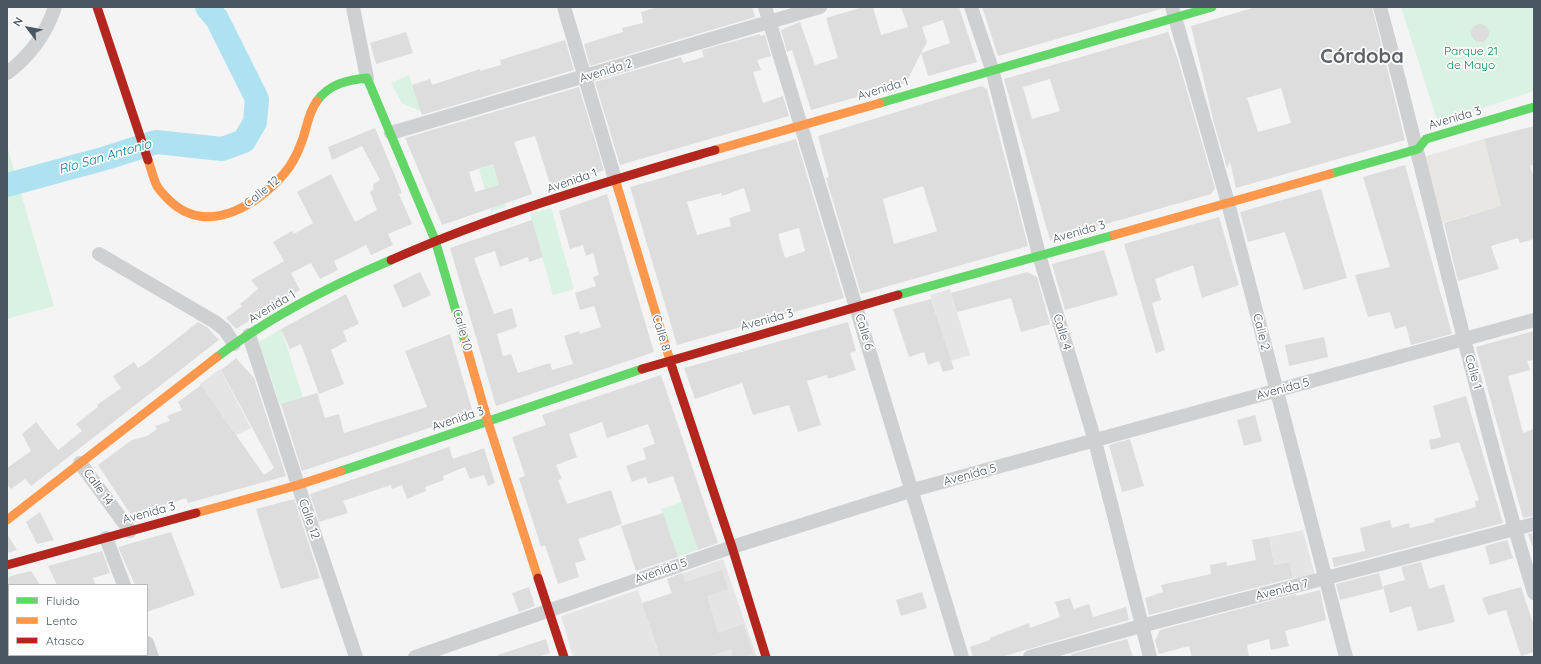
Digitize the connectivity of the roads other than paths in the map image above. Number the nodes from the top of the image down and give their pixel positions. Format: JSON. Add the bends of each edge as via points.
{"nodes":[{"id":1,"x":54,"y":7,"type":"edge"},
{"id":2,"x":97,"y":7,"type":"edge"},
{"id":3,"x":353,"y":7,"type":"edge"},
{"id":4,"x":564,"y":7,"type":"edge"},
{"id":5,"x":765,"y":7,"type":"edge"},
{"id":6,"x":820,"y":7,"type":"edge"},
{"id":7,"x":971,"y":7,"type":"edge"},
{"id":8,"x":1212,"y":7,"type":"edge"},
{"id":9,"x":1380,"y":7,"type":"edge"},
{"id":10,"x":1173,"y":12,"type":"edge"},
{"id":11,"x":769,"y":22,"type":"junction"},
{"id":12,"x":992,"y":69,"type":"junction"},
{"id":13,"x":7,"y":73,"type":"edge"},
{"id":14,"x":584,"y":77,"type":"junction"},
{"id":15,"x":367,"y":78,"type":"junction"},
{"id":16,"x":1534,"y":107,"type":"edge"},
{"id":17,"x":801,"y":127,"type":"junction"},
{"id":18,"x":391,"y":133,"type":"junction"},
{"id":19,"x":1418,"y":149,"type":"junction"},
{"id":20,"x":615,"y":179,"type":"junction"},
{"id":21,"x":1228,"y":202,"type":"junction"},
{"id":22,"x":435,"y":240,"type":"junction"},
{"id":23,"x":99,"y":254,"type":"dead end"},
{"id":24,"x":1039,"y":256,"type":"junction"},
{"id":25,"x":857,"y":308,"type":"junction"},
{"id":26,"x":1534,"y":320,"type":"edge"},
{"id":27,"x":249,"y":335,"type":"junction"},
{"id":28,"x":1464,"y":340,"type":"junction"},
{"id":29,"x":234,"y":344,"type":"junction"},
{"id":30,"x":669,"y":360,"type":"junction"},
{"id":31,"x":1276,"y":391,"type":"junction"},
{"id":32,"x":488,"y":422,"type":"junction"},
{"id":33,"x":1095,"y":441,"type":"junction"},
{"id":34,"x":80,"y":463,"type":"junction"},
{"id":35,"x":298,"y":485,"type":"junction"},
{"id":36,"x":913,"y":490,"type":"junction"},
{"id":37,"x":7,"y":520,"type":"edge"},
{"id":38,"x":1534,"y":524,"type":"edge"},
{"id":39,"x":1515,"y":530,"type":"junction"},
{"id":40,"x":130,"y":531,"type":"junction"},
{"id":41,"x":106,"y":538,"type":"junction"},
{"id":42,"x":732,"y":546,"type":"junction"},
{"id":43,"x":7,"y":565,"type":"edge"},
{"id":44,"x":1325,"y":580,"type":"junction"},
{"id":45,"x":124,"y":584,"type":"edge"},
{"id":46,"x":1534,"y":593,"type":"edge"},
{"id":47,"x":549,"y":611,"type":"junction"},
{"id":48,"x":1141,"y":626,"type":"junction"},
{"id":49,"x":148,"y":646,"type":"edge"},
{"id":50,"x":152,"y":657,"type":"edge"},
{"id":51,"x":356,"y":657,"type":"edge"},
{"id":52,"x":415,"y":657,"type":"edge"},
{"id":53,"x":564,"y":657,"type":"edge"},
{"id":54,"x":766,"y":657,"type":"edge"},
{"id":55,"x":962,"y":657,"type":"edge"},
{"id":56,"x":1030,"y":657,"type":"edge"},
{"id":57,"x":1150,"y":657,"type":"edge"},
{"id":58,"x":1346,"y":657,"type":"edge"}],
"edges":[{"from":1,"to":13,"type":"street","via":[[51,19],[37,44]]},
{"from":2,"to":15,"type":"main road","name":"Calle 12","via":[[153,176],[166,197],[189,214],[202,217],[222,215],[240,209],[257,199],[286,171],[298,153],[310,114],[318,99],[338,83]]},
{"from":3,"to":15,"type":"street","name":"Calle 10"},
{"from":4,"to":14,"type":"street","name":"Calle 8"},
{"from":5,"to":11,"type":"street","name":"Calle 6"},
{"from":6,"to":11,"type":"street","name":"Avenida 2"},
{"from":7,"to":12,"type":"street","name":"Calle 4"},
{"from":8,"to":10,"type":"main road","name":"Avenida 1"},
{"from":9,"to":19,"type":"street","name":"Calle 1"},
{"from":10,"to":12,"type":"main road","name":"Avenida 1"},
{"from":10,"to":21,"type":"street","name":"Calle 2"},
{"from":11,"to":14,"type":"street","name":"Avenida 2"},
{"from":11,"to":17,"type":"street","name":"Calle 6"},
{"from":12,"to":17,"type":"main road","name":"Avenida 1"},
{"from":12,"to":24,"type":"street","name":"Calle 4"},
{"from":14,"to":18,"type":"street","name":"Avenida 2"},
{"from":14,"to":20,"type":"street","name":"Calle 8"},
{"from":15,"to":18,"type":"main road","name":"Calle 10"},
{"from":16,"to":19,"type":"main road","name":"Avenida 3","via":[[1426,139]]},
{"from":17,"to":20,"type":"main road","name":"Avenida 1"},
{"from":17,"to":25,"type":"street","name":"Calle 6"},
{"from":18,"to":22,"type":"main road","name":"Calle 10"},
{"from":19,"to":21,"type":"main road","name":"Avenida 3"},
{"from":19,"to":28,"type":"street","name":"Calle 1"},
{"from":20,"to":22,"type":"main road","name":"Avenida 1"},
{"from":20,"to":30,"type":"main road","name":"Calle 8"},
{"from":21,"to":24,"type":"main road","name":"Avenida 3"},
{"from":21,"to":31,"type":"street","name":"Calle 2"},
{"from":22,"to":27,"type":"main road","name":"Avenida 1","via":[[340,282]]},
{"from":22,"to":32,"type":"main road","name":"Calle 10"},
{"from":23,"to":29,"type":"street","via":[[215,322],[225,330]]},
{"from":24,"to":25,"type":"main road","name":"Avenida 3"},
{"from":24,"to":33,"type":"street","name":"Calle 4"},
{"from":25,"to":30,"type":"main road","name":"Avenida 3"},
{"from":25,"to":36,"type":"street","name":"Calle 6"},
{"from":26,"to":28,"type":"street","name":"Avenida 5"},
{"from":27,"to":29,"type":"main road","name":"Avenida 1"},
{"from":27,"to":35,"type":"street","name":"Calle 12"},
{"from":28,"to":31,"type":"street","name":"Avenida 5"},
{"from":28,"to":39,"type":"street","name":"Calle 1"},
{"from":29,"to":34,"type":"main road","name":"Avenida 1"},
{"from":30,"to":32,"type":"main road","name":"Avenida 3"},
{"from":30,"to":42,"type":"main road","name":"Calle 8"},
{"from":31,"to":33,"type":"street","name":"Avenida 5"},
{"from":31,"to":44,"type":"street","name":"Calle 2"},
{"from":32,"to":35,"type":"main road","name":"Avenida 3"},
{"from":32,"to":47,"type":"main road","name":"Calle 10"},
{"from":33,"to":36,"type":"street","name":"Avenida 5"},
{"from":33,"to":48,"type":"street","name":"Calle 4"},
{"from":34,"to":37,"type":"main road","name":"Avenida 1"},
{"from":34,"to":40,"type":"street","name":"Calle 14"},
{"from":35,"to":40,"type":"main road","name":"Avenida 3"},
{"from":35,"to":51,"type":"street","name":"Calle 12"},
{"from":36,"to":42,"type":"street","name":"Avenida 5"},
{"from":36,"to":55,"type":"street","name":"Calle 6"},
{"from":38,"to":39,"type":"street","name":"Avenida 7"},
{"from":39,"to":44,"type":"street","name":"Avenida 7"},
{"from":39,"to":46,"type":"street","name":"Calle 1"},
{"from":40,"to":41,"type":"main road","name":"Avenida 3"},
{"from":41,"to":43,"type":"main road","name":"Avenida 3"},
{"from":41,"to":45,"type":"street"},
{"from":42,"to":47,"type":"street","name":"Avenida 5"},
{"from":42,"to":54,"type":"main road","name":"Calle 8"},
{"from":44,"to":48,"type":"street","name":"Avenida 7"},
{"from":44,"to":58,"type":"street","name":"Calle 2"},
{"from":47,"to":52,"type":"street","name":"Avenida 5"},
{"from":47,"to":53,"type":"main road","name":"Calle 10"},
{"from":48,"to":56,"type":"street","name":"Avenida 7"},
{"from":48,"to":57,"type":"street","name":"Calle 4"},
{"from":49,"to":50,"type":"street"}]}
